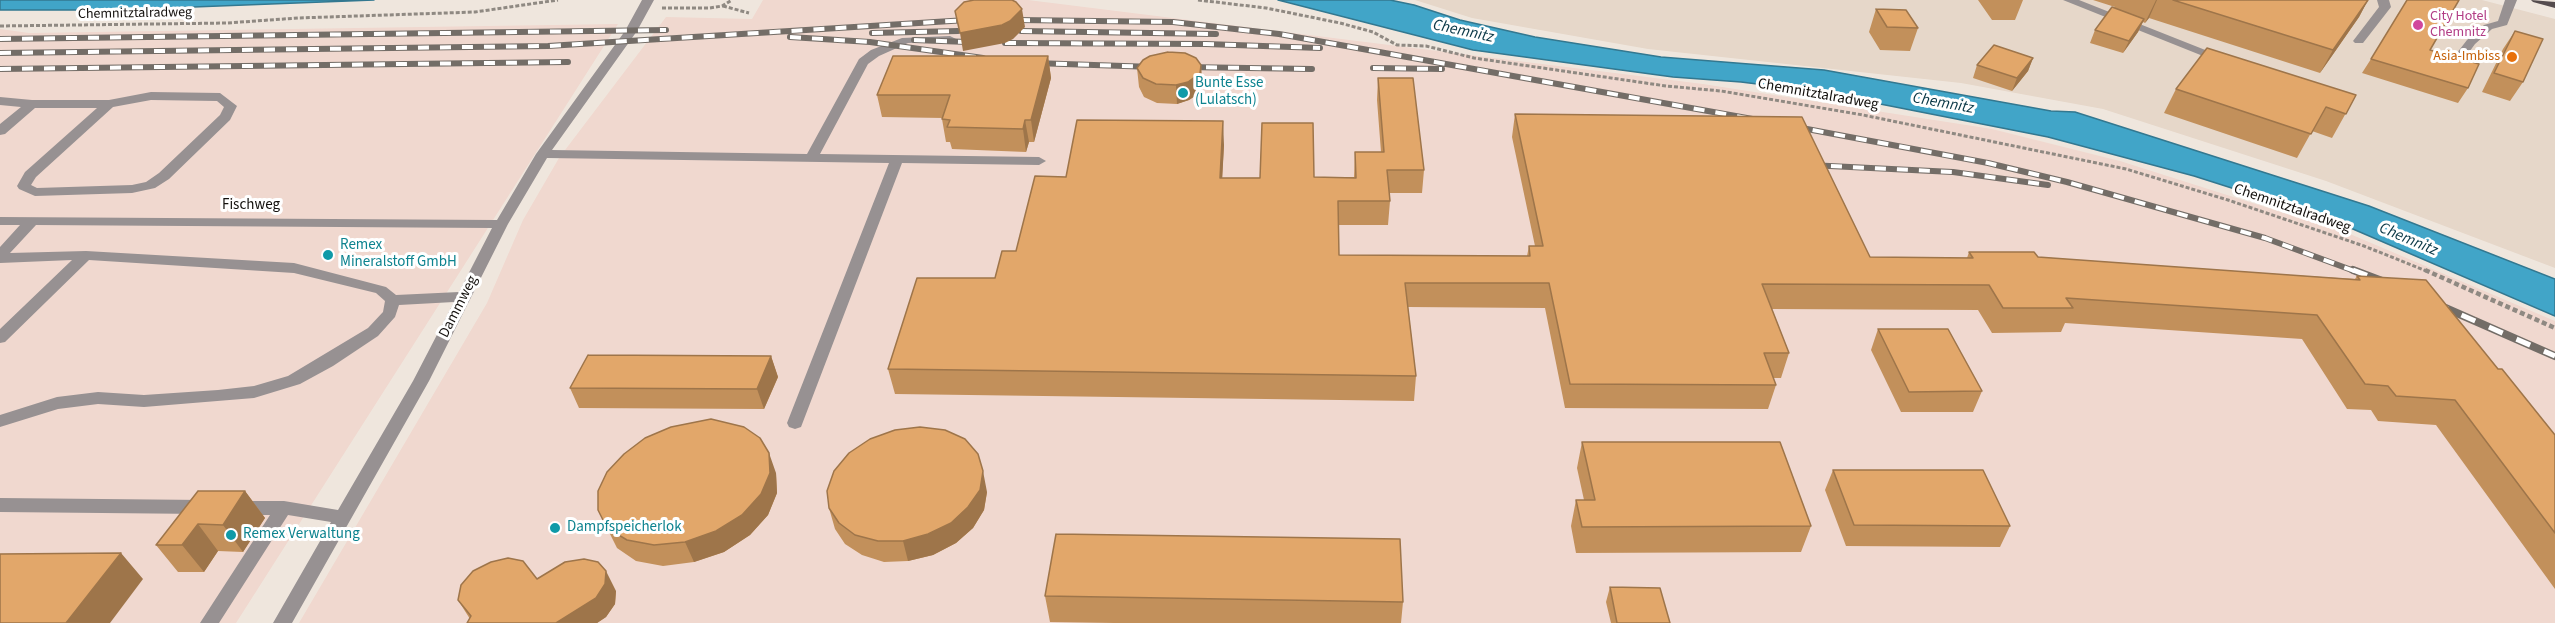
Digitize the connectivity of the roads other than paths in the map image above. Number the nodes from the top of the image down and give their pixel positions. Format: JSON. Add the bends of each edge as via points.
{"nodes":[{"id":1,"x":2069,"y":0,"type":"edge"},
{"id":2,"x":2383,"y":0,"type":"edge"},
{"id":3,"x":2511,"y":0,"type":"edge"},
{"id":4,"x":2537,"y":0,"type":"edge"},
{"id":5,"x":646,"y":4,"type":"edge"},
{"id":6,"x":2555,"y":5,"type":"edge"},
{"id":7,"x":950,"y":39,"type":"dead end"},
{"id":8,"x":2359,"y":41,"type":"dead end"},
{"id":9,"x":2235,"y":64,"type":"edge"},
{"id":10,"x":2452,"y":67,"type":"edge"},
{"id":11,"x":0,"y":101,"type":"edge"},
{"id":12,"x":32,"y":104,"type":"junction"},
{"id":13,"x":109,"y":104,"type":"junction"},
{"id":14,"x":0,"y":131,"type":"edge"},
{"id":15,"x":543,"y":154,"type":"junction"},
{"id":16,"x":812,"y":157,"type":"junction"},
{"id":17,"x":897,"y":159,"type":"junction"},
{"id":18,"x":1039,"y":161,"type":"dead end"},
{"id":19,"x":0,"y":221,"type":"edge"},
{"id":20,"x":32,"y":221,"type":"junction"},
{"id":21,"x":501,"y":224,"type":"junction"},
{"id":22,"x":86,"y":255,"type":"junction"},
{"id":23,"x":0,"y":256,"type":"edge"},
{"id":24,"x":464,"y":297,"type":"junction"},
{"id":25,"x":393,"y":300,"type":"junction"},
{"id":26,"x":0,"y":338,"type":"edge"},
{"id":27,"x":0,"y":421,"type":"edge"},
{"id":28,"x":795,"y":423,"type":"dead end"},
{"id":29,"x":0,"y":506,"type":"edge"},
{"id":30,"x":284,"y":508,"type":"junction"},
{"id":31,"x":343,"y":517,"type":"junction"},
{"id":32,"x":209,"y":623,"type":"edge"},
{"id":33,"x":282,"y":623,"type":"edge"}],
"edges":[{"from":1,"to":9,"type":"street"},
{"from":2,"to":8,"type":"street","via":[[2385,7]]},
{"from":3,"to":10,"type":"street","via":[[2503,23],[2488,27]]},
{"from":4,"to":6,"type":"main road"},
{"from":5,"to":15,"type":"street","name":"Dammweg"},
{"from":7,"to":16,"type":"street","via":[[906,40],[863,62]]},
{"from":11,"to":12,"type":"street"},
{"from":12,"to":13,"type":"street"},
{"from":12,"to":14,"type":"street"},
{"from":13,"to":13,"type":"street","via":[[151,96],[220,97],[231,106],[226,117],[150,185],[35,192],[24,186],[30,175]]},
{"from":15,"to":16,"type":"street"},
{"from":15,"to":21,"type":"street","name":"Dammweg"},
{"from":16,"to":17,"type":"street"},
{"from":17,"to":18,"type":"street"},
{"from":17,"to":28,"type":"street"},
{"from":19,"to":20,"type":"street","name":"Fischweg"},
{"from":20,"to":21,"type":"street","name":"Fischweg"},
{"from":20,"to":23,"type":"street"},
{"from":21,"to":24,"type":"street","name":"Dammweg"},
{"from":22,"to":23,"type":"street"},
{"from":22,"to":25,"type":"street","via":[[294,268],[381,290]]},
{"from":22,"to":26,"type":"street"},
{"from":24,"to":25,"type":"street"},
{"from":24,"to":31,"type":"street","name":"Dammweg"},
{"from":25,"to":27,"type":"street","via":[[390,314],[373,332],[327,362],[284,383],[254,392],[218,396],[144,401],[98,398],[57,403]]},
{"from":29,"to":30,"type":"street"},
{"from":30,"to":31,"type":"street"},
{"from":30,"to":32,"type":"street"},
{"from":31,"to":33,"type":"street","name":"Dammweg"}]}
